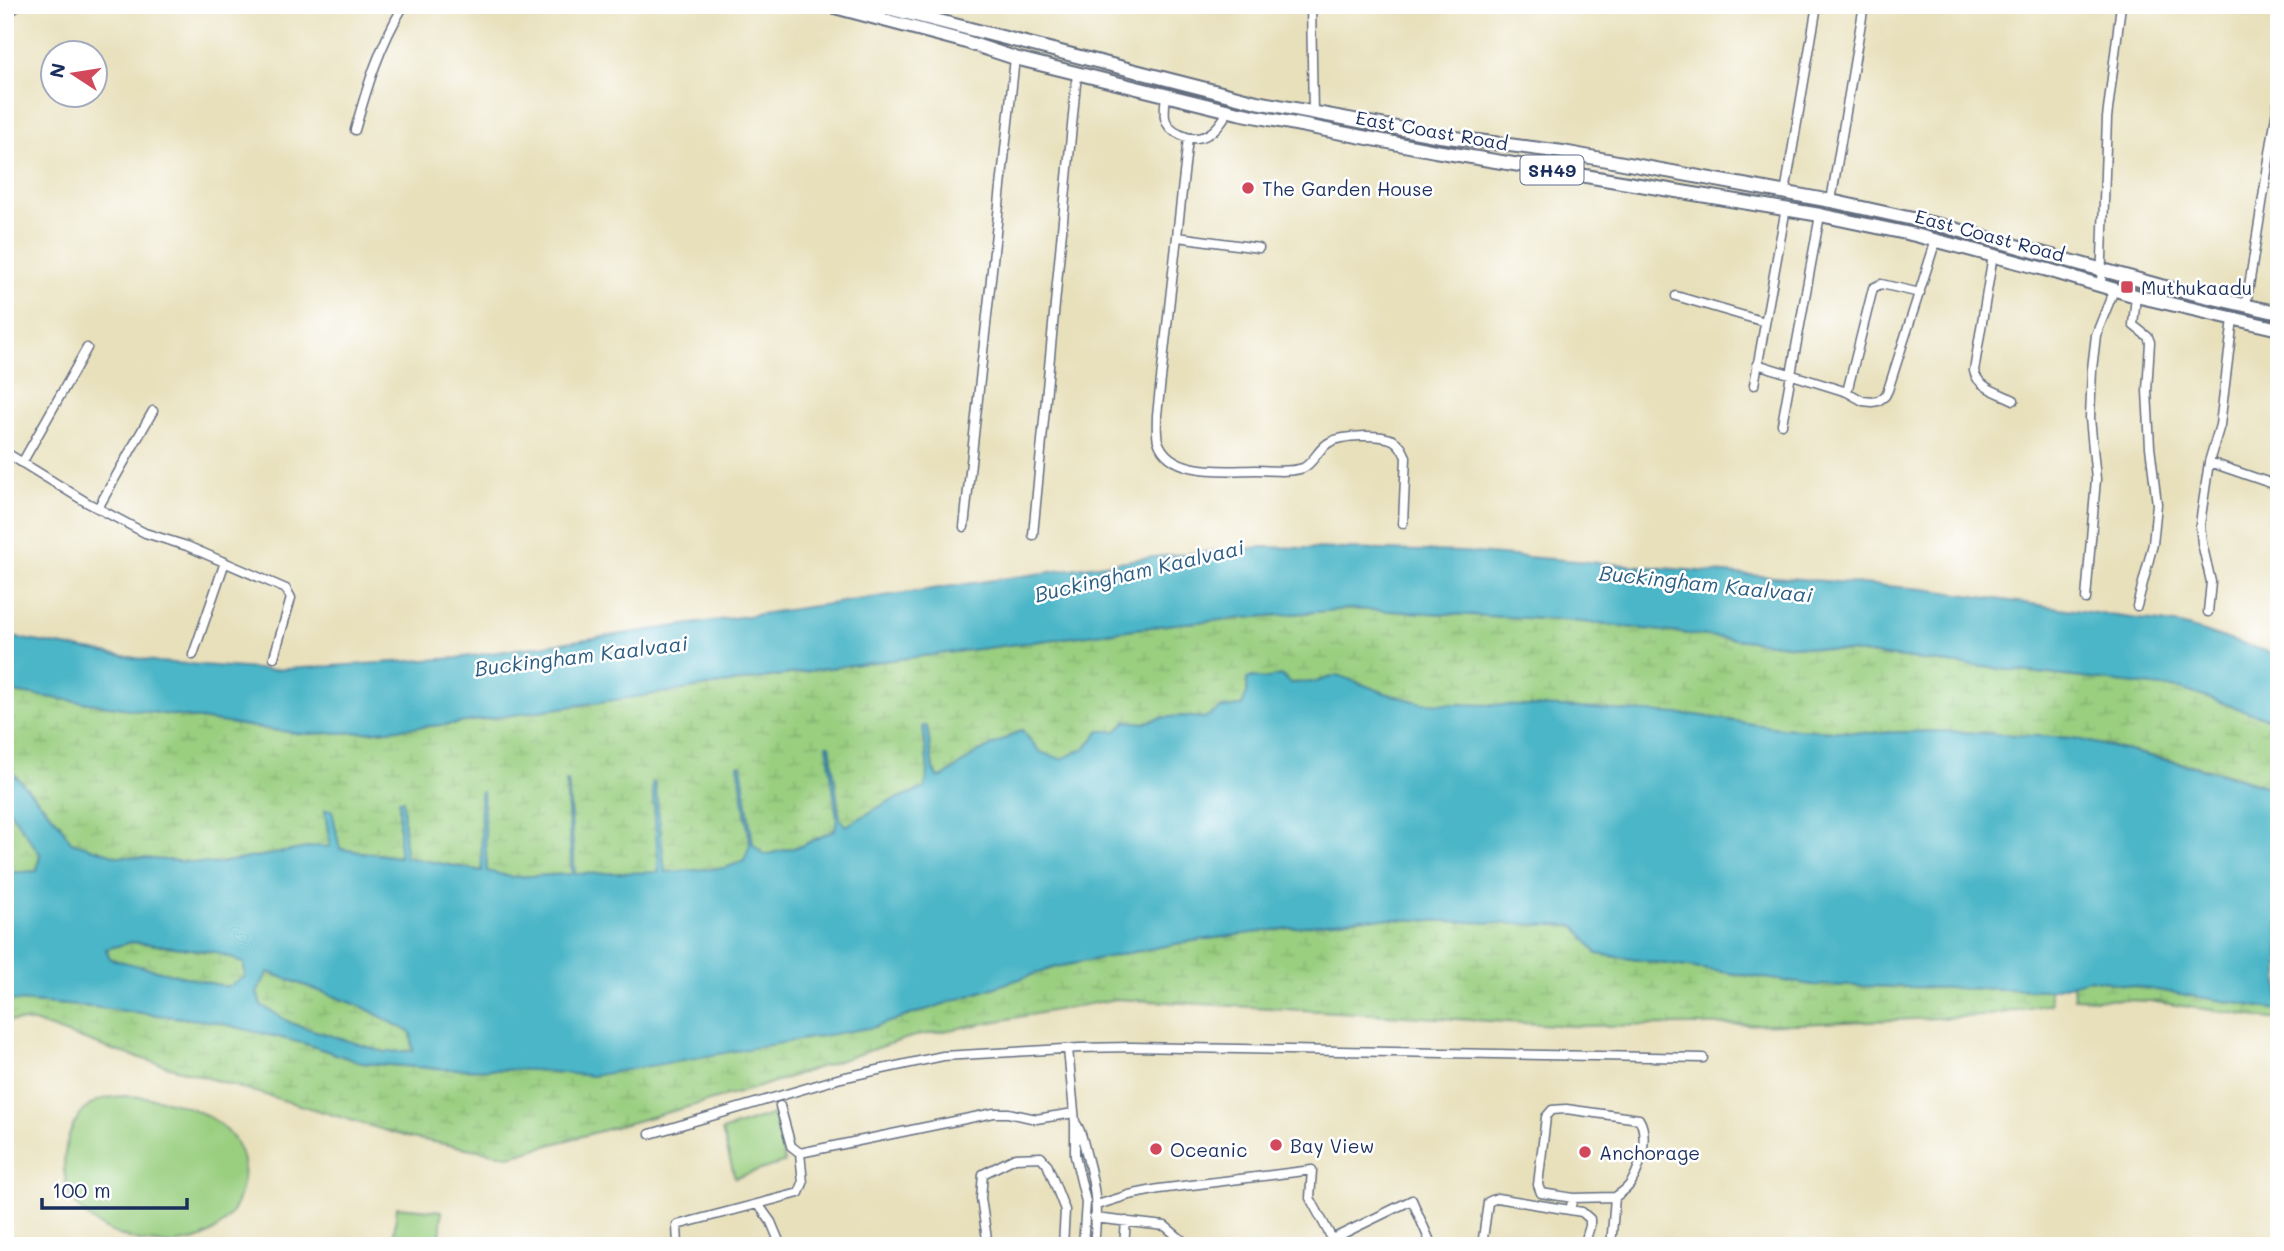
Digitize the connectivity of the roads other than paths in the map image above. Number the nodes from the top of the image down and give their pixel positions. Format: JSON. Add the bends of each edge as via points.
{"nodes":[{"id":1,"x":18,"y":5,"type":"edge"},
{"id":2,"x":404,"y":5,"type":"edge"},
{"id":3,"x":827,"y":5,"type":"edge"},
{"id":4,"x":876,"y":5,"type":"edge"},
{"id":5,"x":1311,"y":5,"type":"edge"},
{"id":6,"x":1817,"y":5,"type":"edge"},
{"id":7,"x":1864,"y":5,"type":"edge"},
{"id":8,"x":2121,"y":5,"type":"edge"},
{"id":9,"x":5,"y":8,"type":"edge"},
{"id":10,"x":1015,"y":58,"type":"junction"},
{"id":11,"x":1077,"y":73,"type":"junction"},
{"id":12,"x":1166,"y":95,"type":"junction"},
{"id":13,"x":2279,"y":96,"type":"edge"},
{"id":14,"x":1228,"y":111,"type":"junction"},
{"id":15,"x":1313,"y":113,"type":"junction"},
{"id":16,"x":355,"y":130,"type":"dead end"},
{"id":17,"x":1188,"y":138,"type":"junction"},
{"id":18,"x":1785,"y":193,"type":"junction"},
{"id":19,"x":1831,"y":201,"type":"junction"},
{"id":20,"x":1786,"y":208,"type":"junction"},
{"id":21,"x":1819,"y":215,"type":"junction"},
{"id":22,"x":1178,"y":237,"type":"junction"},
{"id":23,"x":1936,"y":240,"type":"junction"},
{"id":24,"x":1259,"y":248,"type":"dead end"},
{"id":25,"x":1993,"y":255,"type":"junction"},
{"id":26,"x":2101,"y":269,"type":"junction"},
{"id":27,"x":2101,"y":285,"type":"junction"},
{"id":28,"x":2114,"y":290,"type":"junction"},
{"id":29,"x":1920,"y":293,"type":"junction"},
{"id":30,"x":1676,"y":296,"type":"dead end"},
{"id":31,"x":2136,"y":296,"type":"junction"},
{"id":32,"x":2246,"y":305,"type":"junction"},
{"id":33,"x":2279,"y":313,"type":"edge"},
{"id":34,"x":2233,"y":318,"type":"junction"},
{"id":35,"x":1765,"y":322,"type":"junction"},
{"id":36,"x":2279,"y":329,"type":"edge"},
{"id":37,"x":87,"y":348,"type":"dead end"},
{"id":38,"x":1758,"y":364,"type":"junction"},
{"id":39,"x":1790,"y":373,"type":"junction"},
{"id":40,"x":1754,"y":384,"type":"dead end"},
{"id":41,"x":1847,"y":391,"type":"junction"},
{"id":42,"x":2014,"y":400,"type":"dead end"},
{"id":43,"x":153,"y":411,"type":"dead end"},
{"id":44,"x":1782,"y":424,"type":"dead end"},
{"id":45,"x":5,"y":452,"type":"edge"},
{"id":46,"x":22,"y":463,"type":"junction"},
{"id":47,"x":2209,"y":463,"type":"junction"},
{"id":48,"x":2279,"y":486,"type":"edge"},
{"id":49,"x":97,"y":508,"type":"junction"},
{"id":50,"x":1403,"y":523,"type":"dead end"},
{"id":51,"x":964,"y":527,"type":"dead end"},
{"id":52,"x":1033,"y":535,"type":"dead end"},
{"id":53,"x":225,"y":562,"type":"junction"},
{"id":54,"x":2086,"y":599,"type":"dead end"},
{"id":55,"x":2137,"y":606,"type":"dead end"},
{"id":56,"x":2208,"y":612,"type":"dead end"},
{"id":57,"x":193,"y":655,"type":"dead end"},
{"id":58,"x":274,"y":657,"type":"dead end"},
{"id":59,"x":1068,"y":1049,"type":"junction"},
{"id":60,"x":1703,"y":1058,"type":"dead end"},
{"id":61,"x":780,"y":1106,"type":"dead end"},
{"id":62,"x":1075,"y":1117,"type":"junction"},
{"id":63,"x":650,"y":1134,"type":"dead end"},
{"id":64,"x":800,"y":1153,"type":"junction"},
{"id":65,"x":1615,"y":1197,"type":"junction"},
{"id":66,"x":1573,"y":1198,"type":"junction"},
{"id":67,"x":758,"y":1204,"type":"junction"},
{"id":68,"x":1097,"y":1205,"type":"junction"},
{"id":69,"x":1570,"y":1210,"type":"junction"},
{"id":70,"x":1086,"y":1216,"type":"junction"},
{"id":71,"x":1097,"y":1218,"type":"junction"},
{"id":72,"x":1126,"y":1222,"type":"junction"},
{"id":73,"x":1334,"y":1242,"type":"edge"},
{"id":74,"x":678,"y":1246,"type":"edge"},
{"id":75,"x":781,"y":1246,"type":"edge"},
{"id":76,"x":988,"y":1246,"type":"edge"},
{"id":77,"x":1063,"y":1246,"type":"edge"},
{"id":78,"x":1083,"y":1246,"type":"edge"},
{"id":79,"x":1094,"y":1246,"type":"edge"},
{"id":80,"x":1124,"y":1246,"type":"edge"},
{"id":81,"x":1189,"y":1246,"type":"edge"},
{"id":82,"x":1432,"y":1246,"type":"edge"},
{"id":83,"x":1482,"y":1246,"type":"edge"},
{"id":84,"x":1584,"y":1246,"type":"edge"},
{"id":85,"x":1611,"y":1246,"type":"edge"}],
"edges":[{"from":1,"to":9,"type":"street"},
{"from":2,"to":16,"type":"street","via":[[386,36]]},
{"from":3,"to":10,"type":"main road","name":"East Coast Road","number":"SH49"},
{"from":4,"to":15,"type":"main road","name":"East Coast Road","number":"SH49","via":[[1212,92]]},
{"from":5,"to":15,"type":"street"},
{"from":6,"to":18,"type":"street"},
{"from":7,"to":19,"type":"street"},
{"from":8,"to":26,"type":"street","via":[[2107,118]]},
{"from":10,"to":11,"type":"main road","name":"East Coast Road","number":"SH49"},
{"from":10,"to":51,"type":"street"},
{"from":11,"to":12,"type":"main road","name":"East Coast Road","number":"SH49"},
{"from":11,"to":52,"type":"street"},
{"from":12,"to":14,"type":"main road","name":"East Coast Road","number":"SH49"},
{"from":12,"to":17,"type":"street","via":[[1168,125]]},
{"from":13,"to":32,"type":"street"},
{"from":14,"to":17,"type":"street","via":[[1209,135]]},
{"from":14,"to":20,"type":"main road","name":"East Coast Road","number":"SH49","via":[[1435,151]]},
{"from":15,"to":18,"type":"main road","name":"East Coast Road","number":"SH49"},
{"from":17,"to":22,"type":"street"},
{"from":18,"to":19,"type":"main road","name":"East Coast Road","number":"SH49"},
{"from":19,"to":26,"type":"main road","name":"East Coast Road","number":"SH49"},
{"from":20,"to":21,"type":"main road","name":"East Coast Road","number":"SH49"},
{"from":20,"to":35,"type":"street"},
{"from":21,"to":23,"type":"main road","name":"East Coast Road","number":"SH49"},
{"from":21,"to":39,"type":"street"},
{"from":22,"to":24,"type":"street"},
{"from":22,"to":50,"type":"street","via":[[1157,415],[1158,441],[1164,453],[1206,470],[1294,470],[1308,465],[1330,442],[1345,437],[1390,439],[1406,457]]},
{"from":23,"to":25,"type":"main road","name":"East Coast Road","number":"SH49"},
{"from":23,"to":29,"type":"street"},
{"from":25,"to":27,"type":"main road","name":"East Coast Road","number":"SH49"},
{"from":25,"to":42,"type":"street","via":[[1974,371],[1982,384]]},
{"from":26,"to":27,"type":"street"},
{"from":26,"to":32,"type":"main road","name":"East Coast Road","number":"SH49"},
{"from":27,"to":28,"type":"main road","name":"East Coast Road","number":"SH49"},
{"from":28,"to":31,"type":"main road","name":"East Coast Road","number":"SH49"},
{"from":28,"to":54,"type":"street","via":[[2096,335],[2092,369],[2090,418],[2096,479]]},
{"from":29,"to":41,"type":"street","via":[[1885,396],[1863,401]]},
{"from":29,"to":41,"type":"street","via":[[1881,284],[1873,288]]},
{"from":30,"to":35,"type":"street"},
{"from":31,"to":34,"type":"main road","name":"East Coast Road","number":"SH49"},
{"from":31,"to":55,"type":"street","via":[[2133,325],[2150,342],[2147,391],[2157,504],[2153,544]]},
{"from":32,"to":33,"type":"main road","name":"East Coast Road","number":"SH49"},
{"from":34,"to":36,"type":"main road","name":"East Coast Road","number":"SH49"},
{"from":34,"to":47,"type":"street","via":[[2220,425]]},
{"from":35,"to":38,"type":"street"},
{"from":37,"to":46,"type":"street"},
{"from":38,"to":39,"type":"street"},
{"from":38,"to":40,"type":"street"},
{"from":39,"to":41,"type":"street"},
{"from":39,"to":44,"type":"street"},
{"from":43,"to":49,"type":"street"},
{"from":45,"to":46,"type":"street"},
{"from":46,"to":49,"type":"street"},
{"from":47,"to":48,"type":"street"},
{"from":47,"to":56,"type":"street","via":[[2200,524],[2211,582]]},
{"from":49,"to":53,"type":"street","via":[[145,533]]},
{"from":53,"to":57,"type":"street"},
{"from":53,"to":58,"type":"street","via":[[286,589],[291,598]]},
{"from":59,"to":60,"type":"street","via":[[1326,1049]]},
{"from":59,"to":62,"type":"street"},
{"from":59,"to":63,"type":"street","via":[[943,1056],[841,1078]]},
{"from":61,"to":64,"type":"street","via":[[791,1146]]},
{"from":62,"to":64,"type":"street","via":[[1036,1119],[994,1113]]},
{"from":62,"to":68,"type":"street"},
{"from":62,"to":70,"type":"street","via":[[1075,1156]]},
{"from":64,"to":67,"type":"street","via":[[803,1183],[799,1193]]},
{"from":65,"to":66,"type":"street"},
{"from":65,"to":66,"type":"street","via":[[1632,1183],[1639,1164],[1644,1138],[1639,1119],[1552,1110],[1546,1117],[1538,1185],[1541,1192]]},
{"from":65,"to":85,"type":"street"},
{"from":66,"to":69,"type":"street"},
{"from":67,"to":74,"type":"street","via":[[677,1225]]},
{"from":67,"to":75,"type":"street"},
{"from":68,"to":71,"type":"street"},
{"from":68,"to":73,"type":"street","via":[[1159,1189],[1312,1170],[1310,1198]]},
{"from":69,"to":83,"type":"street","via":[[1491,1200]]},
{"from":69,"to":84,"type":"street","via":[[1583,1212],[1590,1219]]},
{"from":70,"to":71,"type":"street"},
{"from":70,"to":78,"type":"street"},
{"from":71,"to":72,"type":"street"},
{"from":71,"to":79,"type":"street"},
{"from":72,"to":80,"type":"street"},
{"from":72,"to":81,"type":"street","via":[[1165,1226]]},
{"from":73,"to":82,"type":"street","via":[[1412,1199]]},
{"from":76,"to":77,"type":"street","via":[[981,1198],[983,1174],[1016,1158],[1041,1157],[1065,1210]]}]}
